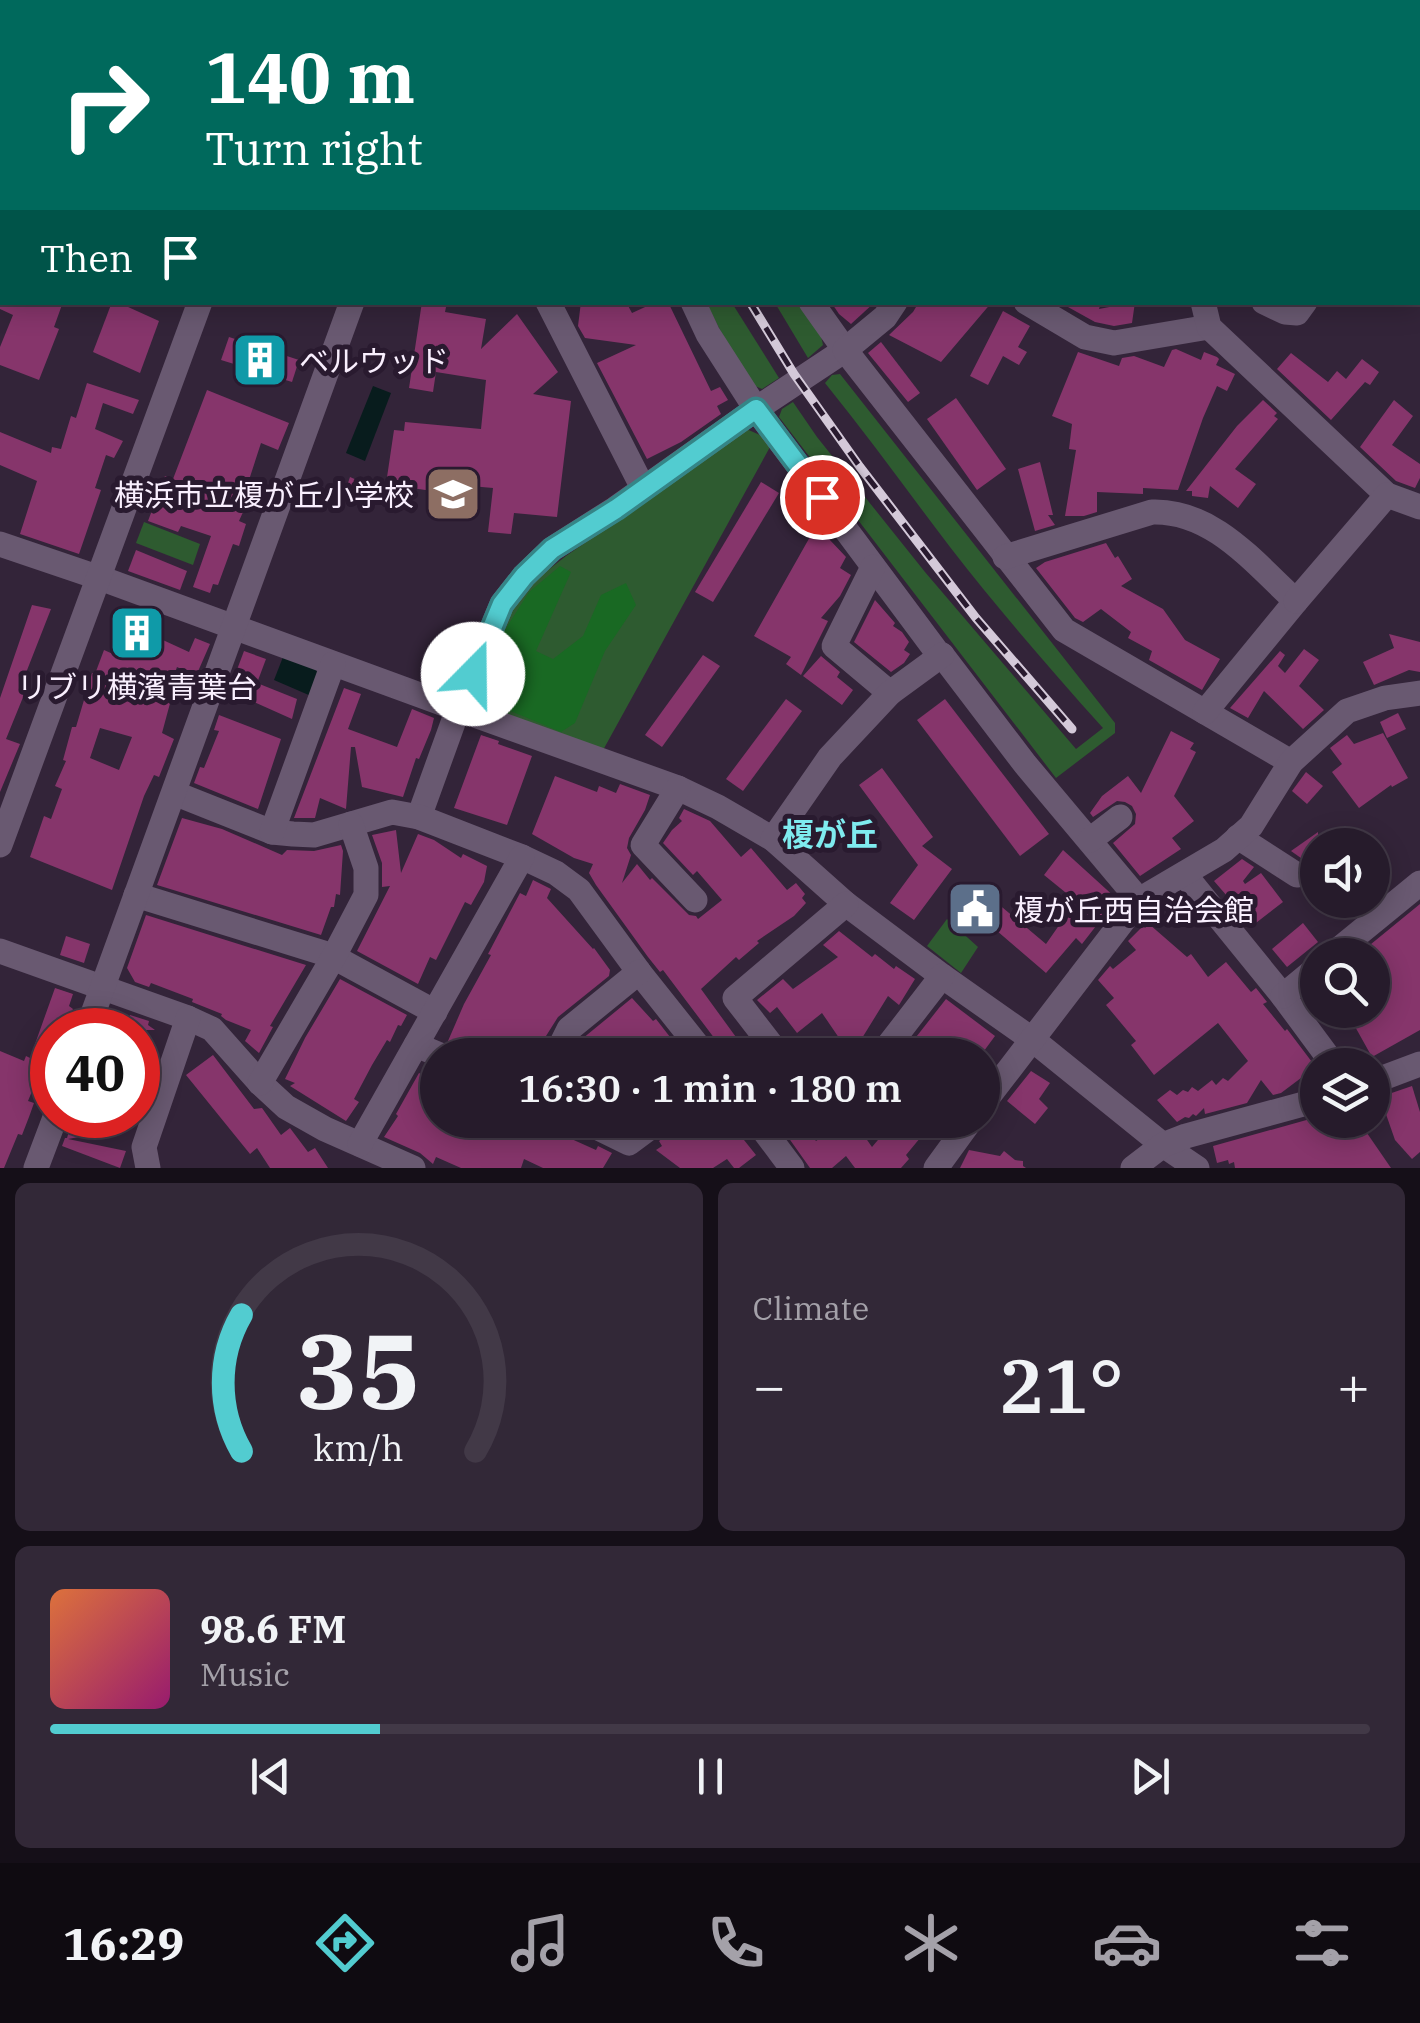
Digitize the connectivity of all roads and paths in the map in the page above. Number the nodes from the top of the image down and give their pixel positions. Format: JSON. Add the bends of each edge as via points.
{"nodes":[{"id":1,"x":199,"y":305,"type":"edge"},
{"id":2,"x":351,"y":305,"type":"edge"},
{"id":3,"x":550,"y":305,"type":"edge"},
{"id":4,"x":694,"y":305,"type":"edge"},
{"id":5,"x":813,"y":305,"type":"edge"},
{"id":6,"x":892,"y":305,"type":"edge"},
{"id":7,"x":1031,"y":305,"type":"edge"},
{"id":8,"x":1270,"y":305,"type":"edge"},
{"id":9,"x":1302,"y":305,"type":"edge"},
{"id":10,"x":1206,"y":315,"type":"edge"},
{"id":11,"x":840,"y":353,"type":"junction"},
{"id":12,"x":760,"y":407,"type":"junction"},
{"id":13,"x":644,"y":488,"type":"junction"},
{"id":14,"x":1388,"y":496,"type":"junction"},
{"id":15,"x":1420,"y":507,"type":"edge"},
{"id":16,"x":0,"y":544,"type":"edge"},
{"id":17,"x":1005,"y":557,"type":"junction"},
{"id":18,"x":874,"y":567,"type":"junction"},
{"id":19,"x":100,"y":578,"type":"junction"},
{"id":20,"x":1296,"y":601,"type":"junction"},
{"id":21,"x":234,"y":627,"type":"junction"},
{"id":22,"x":942,"y":655,"type":"junction"},
{"id":23,"x":333,"y":664,"type":"junction"},
{"id":24,"x":890,"y":693,"type":"junction"},
{"id":25,"x":1420,"y":693,"type":"edge"},
{"id":26,"x":458,"y":709,"type":"junction"},
{"id":27,"x":1205,"y":712,"type":"junction"},
{"id":28,"x":1291,"y":762,"type":"junction"},
{"id":29,"x":678,"y":788,"type":"junction"},
{"id":30,"x":174,"y":794,"type":"junction"},
{"id":31,"x":419,"y":817,"type":"junction"},
{"id":32,"x":1120,"y":817,"type":"dead end"},
{"id":33,"x":351,"y":824,"type":"junction"},
{"id":34,"x":272,"y":832,"type":"junction"},
{"id":35,"x":1238,"y":837,"type":"junction"},
{"id":36,"x":772,"y":839,"type":"junction"},
{"id":37,"x":1090,"y":840,"type":"junction"},
{"id":38,"x":0,"y":845,"type":"edge"},
{"id":39,"x":522,"y":857,"type":"junction"},
{"id":40,"x":1184,"y":874,"type":"junction"},
{"id":41,"x":1297,"y":875,"type":"dead end"},
{"id":42,"x":1420,"y":883,"type":"edge"},
{"id":43,"x":136,"y":895,"type":"junction"},
{"id":44,"x":695,"y":900,"type":"dead end"},
{"id":45,"x":1139,"y":900,"type":"junction"},
{"id":46,"x":846,"y":904,"type":"junction"},
{"id":47,"x":1353,"y":938,"type":"edge"},
{"id":48,"x":0,"y":951,"type":"edge"},
{"id":49,"x":334,"y":958,"type":"junction"},
{"id":50,"x":640,"y":972,"type":"junction"},
{"id":51,"x":942,"y":976,"type":"junction"},
{"id":52,"x":1300,"y":982,"type":"edge"},
{"id":53,"x":103,"y":987,"type":"junction"},
{"id":54,"x":1283,"y":996,"type":"junction"},
{"id":55,"x":95,"y":1008,"type":"edge"},
{"id":56,"x":435,"y":1012,"type":"junction"},
{"id":57,"x":188,"y":1018,"type":"junction"},
{"id":58,"x":430,"y":1038,"type":"edge"},
{"id":59,"x":564,"y":1038,"type":"edge"},
{"id":60,"x":692,"y":1038,"type":"edge"},
{"id":61,"x":767,"y":1038,"type":"edge"},
{"id":62,"x":894,"y":1038,"type":"edge"},
{"id":63,"x":1034,"y":1040,"type":"junction"},
{"id":64,"x":1321,"y":1048,"type":"edge"},
{"id":65,"x":420,"y":1064,"type":"edge"},
{"id":66,"x":1420,"y":1064,"type":"edge"},
{"id":67,"x":1390,"y":1075,"type":"edge"},
{"id":68,"x":1000,"y":1082,"type":"edge"},
{"id":69,"x":260,"y":1083,"type":"junction"},
{"id":70,"x":1300,"y":1105,"type":"edge"},
{"id":71,"x":47,"y":1138,"type":"edge"},
{"id":72,"x":766,"y":1138,"type":"edge"},
{"id":73,"x":958,"y":1138,"type":"edge"},
{"id":74,"x":1162,"y":1145,"type":"junction"},
{"id":75,"x":367,"y":1154,"type":"edge"},
{"id":76,"x":781,"y":1164,"type":"edge"},
{"id":77,"x":36,"y":1168,"type":"edge"},
{"id":78,"x":148,"y":1168,"type":"edge"},
{"id":79,"x":413,"y":1168,"type":"edge"},
{"id":80,"x":936,"y":1168,"type":"edge"},
{"id":81,"x":1133,"y":1168,"type":"edge"},
{"id":82,"x":1197,"y":1168,"type":"edge"}],
"edges":[{"from":1,"to":19,"type":"street"},
{"from":2,"to":21,"type":"street"},
{"from":3,"to":13,"type":"street"},
{"from":4,"to":12,"type":"street"},
{"from":5,"to":11,"type":"street"},
{"from":6,"to":11,"type":"street"},
{"from":7,"to":10,"type":"street","via":[[1085,337],[1114,343]]},
{"from":8,"to":9,"type":"street","via":[[1297,314]]},
{"from":10,"to":14,"type":"street"},
{"from":11,"to":12,"type":"street"},
{"from":11,"to":17,"type":"street"},
{"from":12,"to":13,"type":"street"},
{"from":12,"to":18,"type":"street"},
{"from":13,"to":26,"type":"street","via":[[552,549],[524,576],[502,604]]},
{"from":14,"to":15,"type":"street"},
{"from":14,"to":20,"type":"street"},
{"from":16,"to":19,"type":"street"},
{"from":17,"to":20,"type":"street","via":[[1170,512],[1219,532]]},
{"from":17,"to":27,"type":"street","via":[[1064,630]]},
{"from":18,"to":22,"type":"street"},
{"from":18,"to":24,"type":"street","via":[[834,646]]},
{"from":19,"to":21,"type":"street"},
{"from":19,"to":38,"type":"street"},
{"from":20,"to":27,"type":"street"},
{"from":21,"to":23,"type":"street"},
{"from":21,"to":30,"type":"street"},
{"from":22,"to":24,"type":"street"},
{"from":22,"to":37,"type":"street"},
{"from":23,"to":26,"type":"street"},
{"from":23,"to":34,"type":"street"},
{"from":24,"to":36,"type":"street","via":[[830,757]]},
{"from":25,"to":28,"type":"street","via":[[1347,712]]},
{"from":26,"to":29,"type":"street"},
{"from":26,"to":31,"type":"street"},
{"from":27,"to":28,"type":"street"},
{"from":28,"to":35,"type":"street"},
{"from":29,"to":36,"type":"street"},
{"from":29,"to":44,"type":"street","via":[[643,846]]},
{"from":30,"to":34,"type":"street"},
{"from":30,"to":43,"type":"street"},
{"from":31,"to":33,"type":"street","via":[[392,812]]},
{"from":31,"to":39,"type":"street"},
{"from":32,"to":37,"type":"street"},
{"from":33,"to":34,"type":"street","via":[[314,835]]},
{"from":33,"to":49,"type":"street","via":[[366,868],[366,896]]},
{"from":35,"to":40,"type":"street"},
{"from":35,"to":41,"type":"street"},
{"from":36,"to":46,"type":"street"},
{"from":37,"to":45,"type":"street"},
{"from":39,"to":50,"type":"street","via":[[580,890]]},
{"from":39,"to":56,"type":"street"},
{"from":40,"to":45,"type":"street"},
{"from":40,"to":54,"type":"street"},
{"from":42,"to":47,"type":"street"},
{"from":43,"to":49,"type":"street"},
{"from":43,"to":53,"type":"street"},
{"from":45,"to":63,"type":"street"},
{"from":46,"to":51,"type":"street"},
{"from":46,"to":61,"type":"street","via":[[736,998]]},
{"from":48,"to":53,"type":"street"},
{"from":49,"to":56,"type":"street"},
{"from":49,"to":69,"type":"street"},
{"from":50,"to":59,"type":"street"},
{"from":50,"to":60,"type":"street"},
{"from":51,"to":62,"type":"street"},
{"from":51,"to":63,"type":"street"},
{"from":52,"to":54,"type":"street"},
{"from":53,"to":55,"type":"street"},
{"from":53,"to":57,"type":"street"},
{"from":54,"to":64,"type":"street"},
{"from":56,"to":58,"type":"street"},
{"from":57,"to":69,"type":"street","via":[[212,1029]]},
{"from":57,"to":78,"type":"street","via":[[144,1147]]},
{"from":63,"to":68,"type":"street"},
{"from":63,"to":74,"type":"street"},
{"from":65,"to":75,"type":"street"},
{"from":66,"to":67,"type":"street"},
{"from":69,"to":75,"type":"street","via":[[286,1107]]},
{"from":70,"to":74,"type":"street"},
{"from":71,"to":77,"type":"street"},
{"from":72,"to":76,"type":"street"},
{"from":73,"to":80,"type":"street"},
{"from":74,"to":81,"type":"street"},
{"from":74,"to":82,"type":"street"},
{"from":75,"to":79,"type":"street"}]}
